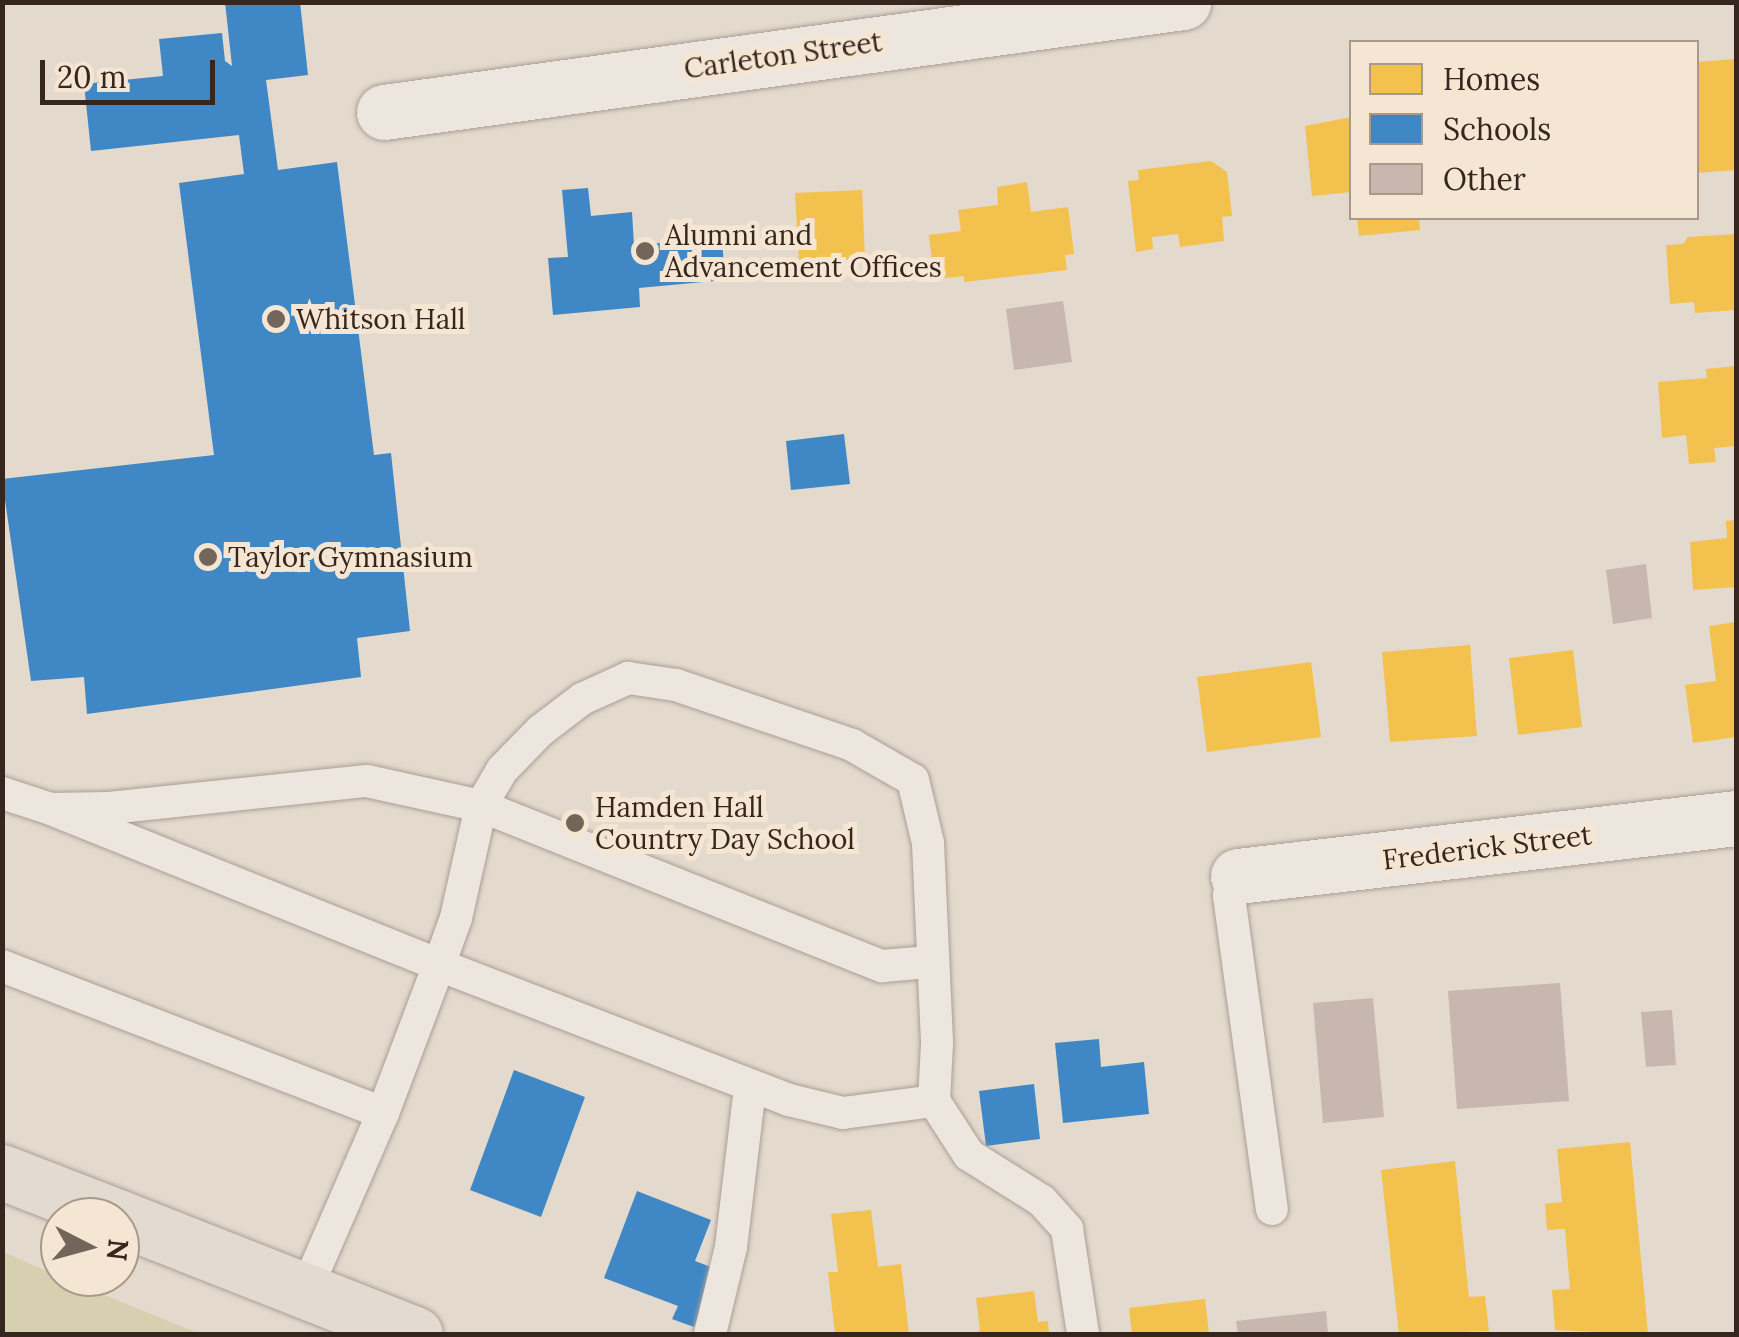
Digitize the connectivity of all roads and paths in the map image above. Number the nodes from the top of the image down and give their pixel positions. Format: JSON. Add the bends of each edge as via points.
{"nodes":[{"id":1,"x":1184,"y":2,"type":"edge"},
{"id":2,"x":920,"y":19,"type":"edge"},
{"id":3,"x":384,"y":112,"type":"dead end"},
{"id":4,"x":2,"y":793,"type":"edge"},
{"id":5,"x":481,"y":806,"type":"junction"},
{"id":6,"x":51,"y":809,"type":"junction"},
{"id":7,"x":1736,"y":818,"type":"edge"},
{"id":8,"x":1238,"y":876,"type":"joint"},
{"id":9,"x":930,"y":962,"type":"junction"},
{"id":10,"x":439,"y":965,"type":"junction"},
{"id":11,"x":2,"y":966,"type":"edge"},
{"id":12,"x":750,"y":1087,"type":"junction"},
{"id":13,"x":934,"y":1101,"type":"junction"},
{"id":14,"x":383,"y":1113,"type":"junction"},
{"id":15,"x":2,"y":1172,"type":"edge"},
{"id":16,"x":66,"y":1197,"type":"edge"},
{"id":17,"x":1272,"y":1209,"type":"dead end"},
{"id":18,"x":140,"y":1226,"type":"edge"},
{"id":19,"x":306,"y":1290,"type":"junction"},
{"id":20,"x":415,"y":1334,"type":"edge"},
{"id":21,"x":710,"y":1334,"type":"edge"},
{"id":22,"x":1083,"y":1334,"type":"edge"}],
"edges":[{"from":1,"to":2,"type":"street","name":"Carleton Street"},
{"from":2,"to":3,"type":"street","name":"Carleton Street"},
{"from":4,"to":6,"type":"lane"},
{"from":5,"to":6,"type":"lane","via":[[367,781]]},
{"from":5,"to":9,"type":"lane","via":[[882,966]]},
{"from":5,"to":9,"type":"lane","via":[[502,770],[540,731],[582,699],[628,678],[676,685],[852,745],[913,780],[928,843]]},
{"from":5,"to":10,"type":"lane"},
{"from":6,"to":10,"type":"lane"},
{"from":7,"to":8,"type":"street","name":"Frederick Street"},
{"from":8,"to":17,"type":"lane","via":[[1229,896]]},
{"from":9,"to":13,"type":"lane"},
{"from":10,"to":12,"type":"lane"},
{"from":10,"to":14,"type":"lane"},
{"from":11,"to":14,"type":"lane"},
{"from":12,"to":13,"type":"lane","via":[[843,1113]]},
{"from":12,"to":21,"type":"lane","via":[[732,1246]]},
{"from":13,"to":22,"type":"lane","via":[[969,1155],[1042,1201],[1067,1229]]},
{"from":14,"to":19,"type":"lane"},
{"from":15,"to":16,"type":"main road"},
{"from":18,"to":19,"type":"main road"},
{"from":19,"to":20,"type":"main road"}]}
